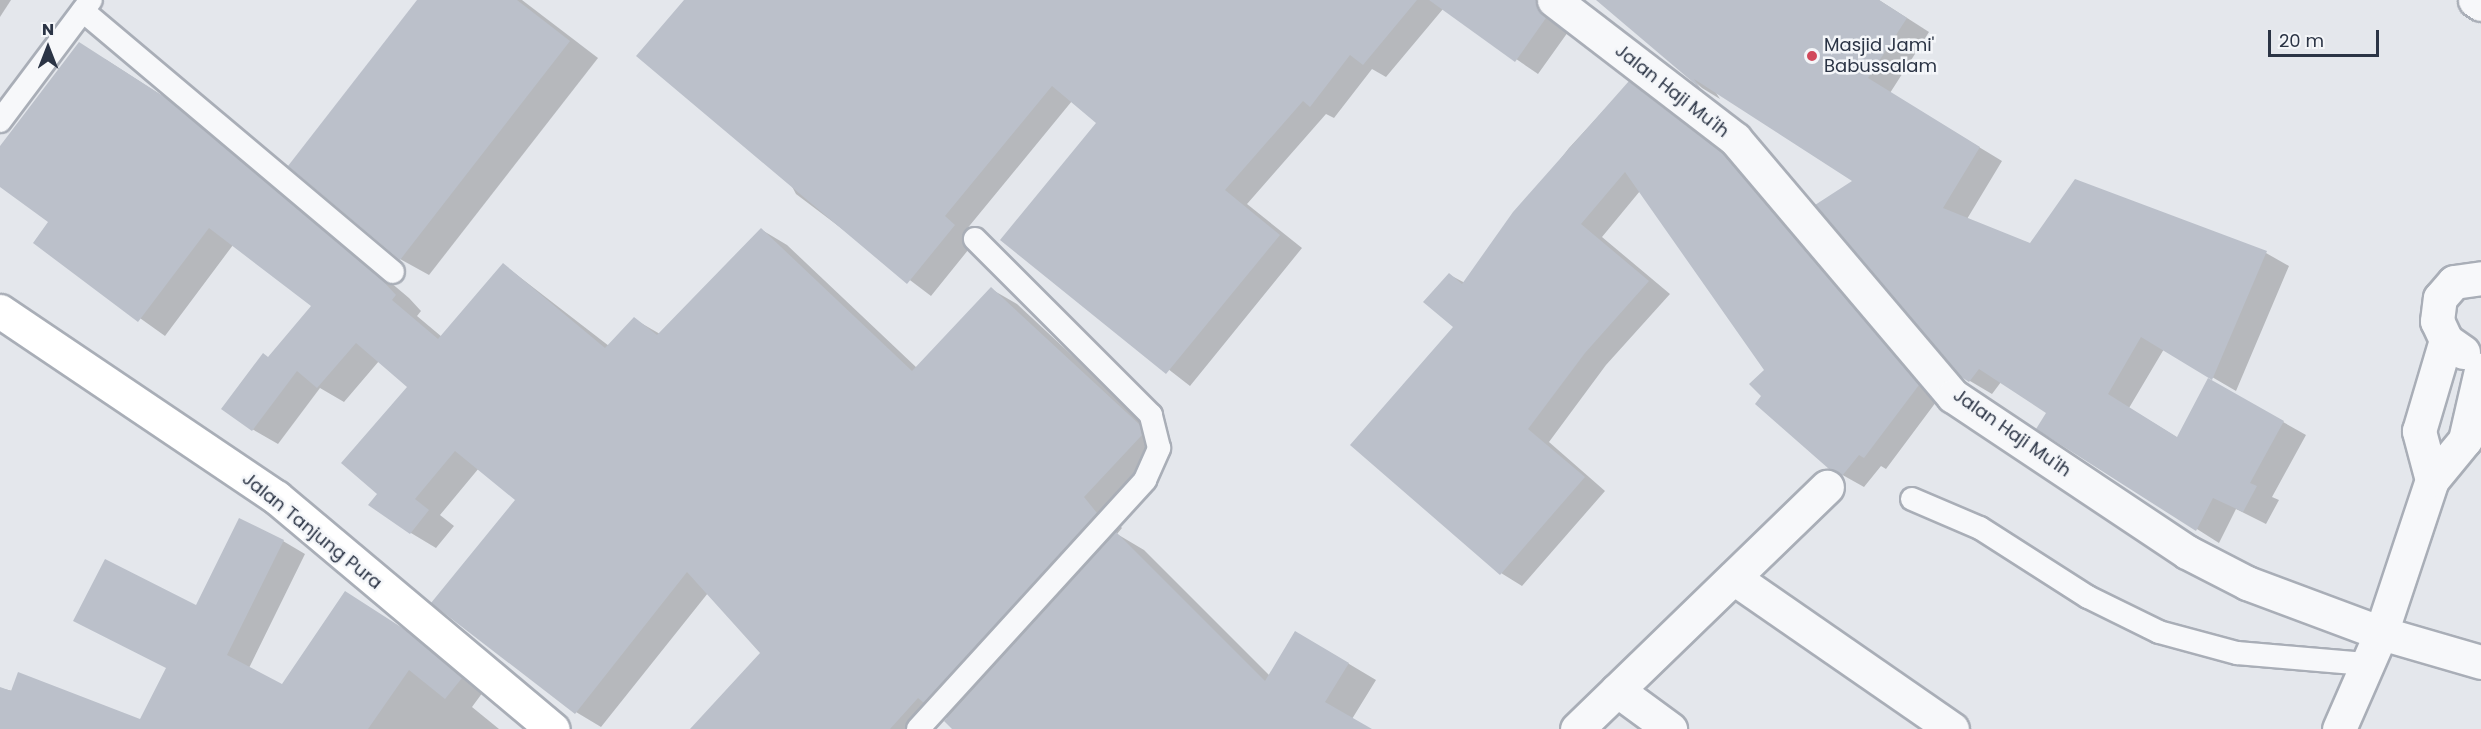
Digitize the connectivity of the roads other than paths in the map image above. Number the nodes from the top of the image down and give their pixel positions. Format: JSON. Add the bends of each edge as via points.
{"nodes":[{"id":1,"x":1554,"y":0,"type":"edge"},
{"id":2,"x":2475,"y":0,"type":"edge"},
{"id":3,"x":2481,"y":4,"type":"edge"},
{"id":4,"x":87,"y":5,"type":"edge"},
{"id":5,"x":0,"y":121,"type":"edge"},
{"id":6,"x":975,"y":239,"type":"dead end"},
{"id":7,"x":393,"y":272,"type":"dead end"},
{"id":8,"x":2479,"y":272,"type":"edge"},
{"id":9,"x":0,"y":311,"type":"edge"},
{"id":10,"x":2446,"y":340,"type":"junction"},
{"id":11,"x":2481,"y":352,"type":"edge"},
{"id":12,"x":2481,"y":370,"type":"edge"},
{"id":13,"x":2432,"y":480,"type":"junction"},
{"id":14,"x":1827,"y":487,"type":"dead end"},
{"id":15,"x":1912,"y":499,"type":"dead end"},
{"id":16,"x":1734,"y":578,"type":"junction"},
{"id":17,"x":2380,"y":633,"type":"junction"},
{"id":18,"x":2481,"y":662,"type":"edge"},
{"id":19,"x":2366,"y":664,"type":"junction"},
{"id":20,"x":1617,"y":690,"type":"junction"},
{"id":21,"x":552,"y":729,"type":"edge"},
{"id":22,"x":918,"y":729,"type":"edge"},
{"id":23,"x":1576,"y":729,"type":"edge"},
{"id":24,"x":1670,"y":729,"type":"edge"},
{"id":25,"x":1952,"y":729,"type":"edge"},
{"id":26,"x":2338,"y":729,"type":"edge"}],
"edges":[{"from":1,"to":17,"type":"street","name":"Jalan Haji Mu'ih","via":[[1735,139],[1953,396],[2187,552],[2247,583]]},
{"from":2,"to":3,"type":"street"},
{"from":4,"to":5,"type":"lane"},
{"from":4,"to":7,"type":"lane"},
{"from":6,"to":22,"type":"lane","via":[[1151,415],[1160,448],[1145,480]]},
{"from":8,"to":10,"type":"street","via":[[2454,282],[2440,298],[2437,321]]},
{"from":9,"to":21,"type":"street","name":"Jalan Tanjung Pura","via":[[276,497]]},
{"from":10,"to":11,"type":"street","via":[[2464,352]]},
{"from":10,"to":13,"type":"street","via":[[2419,431]]},
{"from":12,"to":13,"type":"street","via":[[2465,440]]},
{"from":13,"to":17,"type":"street"},
{"from":14,"to":16,"type":"street"},
{"from":15,"to":19,"type":"lane","via":[[1980,528],[2088,597],[2159,632],[2236,653]]},
{"from":16,"to":20,"type":"street"},
{"from":16,"to":25,"type":"street"},
{"from":17,"to":18,"type":"street","name":"Jalan Haji Mu'ih"},
{"from":17,"to":19,"type":"street"},
{"from":19,"to":26,"type":"street"},
{"from":20,"to":23,"type":"street"},
{"from":20,"to":24,"type":"street"}]}
